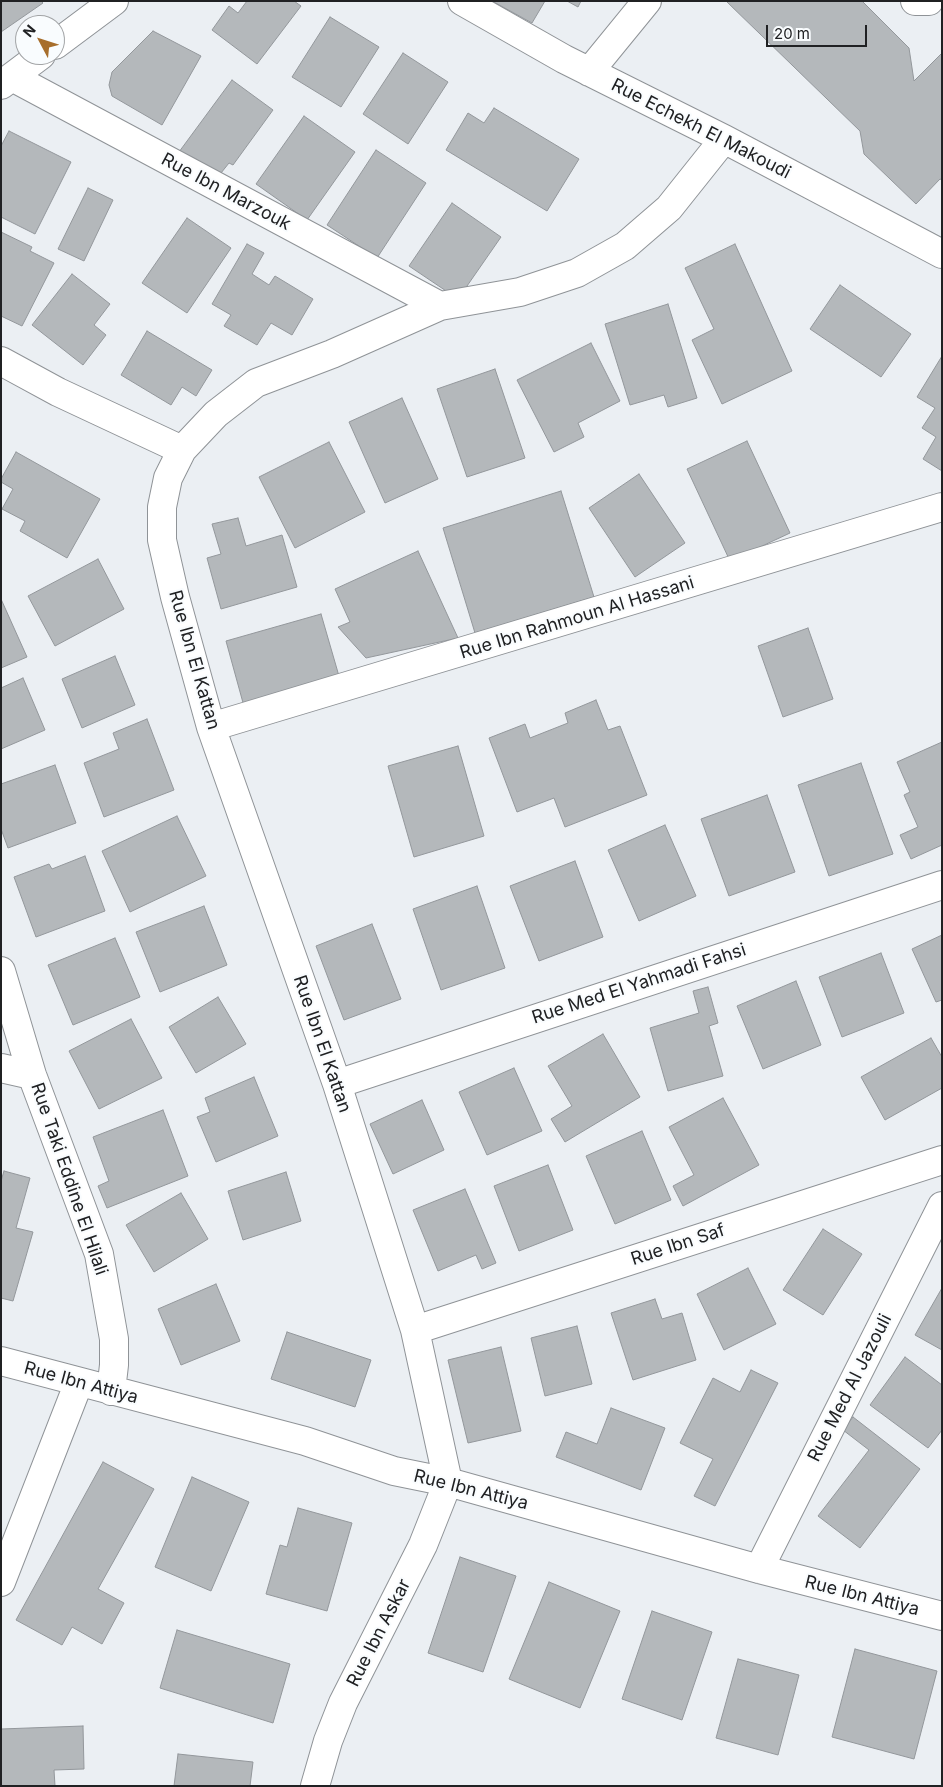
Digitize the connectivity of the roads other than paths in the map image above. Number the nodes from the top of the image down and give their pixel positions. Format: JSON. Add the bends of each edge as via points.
{"nodes":[{"id":1,"x":114,"y":1,"type":"edge"},
{"id":2,"x":462,"y":1,"type":"edge"},
{"id":3,"x":647,"y":1,"type":"edge"},
{"id":4,"x":915,"y":1,"type":"edge"},
{"id":5,"x":929,"y":1,"type":"edge"},
{"id":6,"x":65,"y":38,"type":"edge"},
{"id":7,"x":28,"y":65,"type":"edge"},
{"id":8,"x":589,"y":72,"type":"junction"},
{"id":9,"x":6,"y":81,"type":"edge"},
{"id":10,"x":724,"y":139,"type":"junction"},
{"id":11,"x":942,"y":254,"type":"edge"},
{"id":12,"x":440,"y":306,"type":"junction"},
{"id":13,"x":1,"y":361,"type":"edge"},
{"id":14,"x":182,"y":450,"type":"junction"},
{"id":15,"x":942,"y":507,"type":"edge"},
{"id":16,"x":211,"y":727,"type":"junction"},
{"id":17,"x":942,"y":885,"type":"edge"},
{"id":18,"x":1,"y":971,"type":"edge"},
{"id":19,"x":1,"y":1068,"type":"edge"},
{"id":20,"x":32,"y":1075,"type":"junction"},
{"id":21,"x":337,"y":1084,"type":"junction"},
{"id":22,"x":942,"y":1160,"type":"edge"},
{"id":23,"x":942,"y":1206,"type":"edge"},
{"id":24,"x":415,"y":1330,"type":"junction"},
{"id":25,"x":1,"y":1361,"type":"edge"},
{"id":26,"x":79,"y":1382,"type":"junction"},
{"id":27,"x":111,"y":1391,"type":"junction"},
{"id":28,"x":448,"y":1482,"type":"junction"},
{"id":29,"x":759,"y":1569,"type":"junction"},
{"id":30,"x":1,"y":1582,"type":"edge"},
{"id":31,"x":942,"y":1616,"type":"edge"},
{"id":32,"x":315,"y":1786,"type":"edge"}],
"edges":[{"from":1,"to":6,"type":"street"},
{"from":2,"to":8,"type":"street","name":"Rue Echekh El Makoudi"},
{"from":3,"to":8,"type":"street"},
{"from":4,"to":5,"type":"street"},
{"from":7,"to":9,"type":"street"},
{"from":8,"to":10,"type":"street","name":"Rue Echekh El Makoudi"},
{"from":9,"to":12,"type":"street","name":"Rue Ibn Marzouk"},
{"from":10,"to":11,"type":"street","name":"Rue Echekh El Makoudi"},
{"from":10,"to":12,"type":"street","name":"Rue Ibn El Kattan","via":[[669,208],[625,246],[576,273],[520,292]]},
{"from":12,"to":14,"type":"street","name":"Rue Ibn El Kattan","via":[[256,384],[216,414]]},
{"from":13,"to":14,"type":"street","via":[[58,392]]},
{"from":14,"to":16,"type":"street","name":"Rue Ibn El Kattan","via":[[168,478],[162,508],[162,540]]},
{"from":15,"to":16,"type":"street","name":"Rue Ibn Rahmoun Al Hassani"},
{"from":16,"to":21,"type":"street","name":"Rue Ibn El Kattan"},
{"from":17,"to":21,"type":"street","name":"Rue Med El Yahmadi Fahsi"},
{"from":18,"to":20,"type":"street","name":"Rue Taki Eddine El Hilali"},
{"from":19,"to":20,"type":"street"},
{"from":20,"to":27,"type":"street","name":"Rue Taki Eddine El Hilali","via":[[99,1254],[114,1339]]},
{"from":21,"to":24,"type":"street","name":"Rue Ibn El Kattan"},
{"from":22,"to":24,"type":"street","name":"Rue Ibn Saf"},
{"from":23,"to":29,"type":"street","name":"Rue Med Al Jazouli"},
{"from":24,"to":28,"type":"street","name":"Rue Ibn El Kattan"},
{"from":25,"to":26,"type":"street","name":"Rue Ibn Attiya"},
{"from":26,"to":27,"type":"street","name":"Rue Ibn Attiya"},
{"from":26,"to":30,"type":"street"},
{"from":27,"to":28,"type":"street","name":"Rue Ibn Attiya","via":[[305,1441],[394,1471]]},
{"from":28,"to":29,"type":"street","name":"Rue Ibn Attiya"},
{"from":28,"to":32,"type":"street","name":"Rue Ibn Askar","via":[[423,1545],[343,1703]]},
{"from":29,"to":31,"type":"street","name":"Rue Ibn Attiya"}]}
